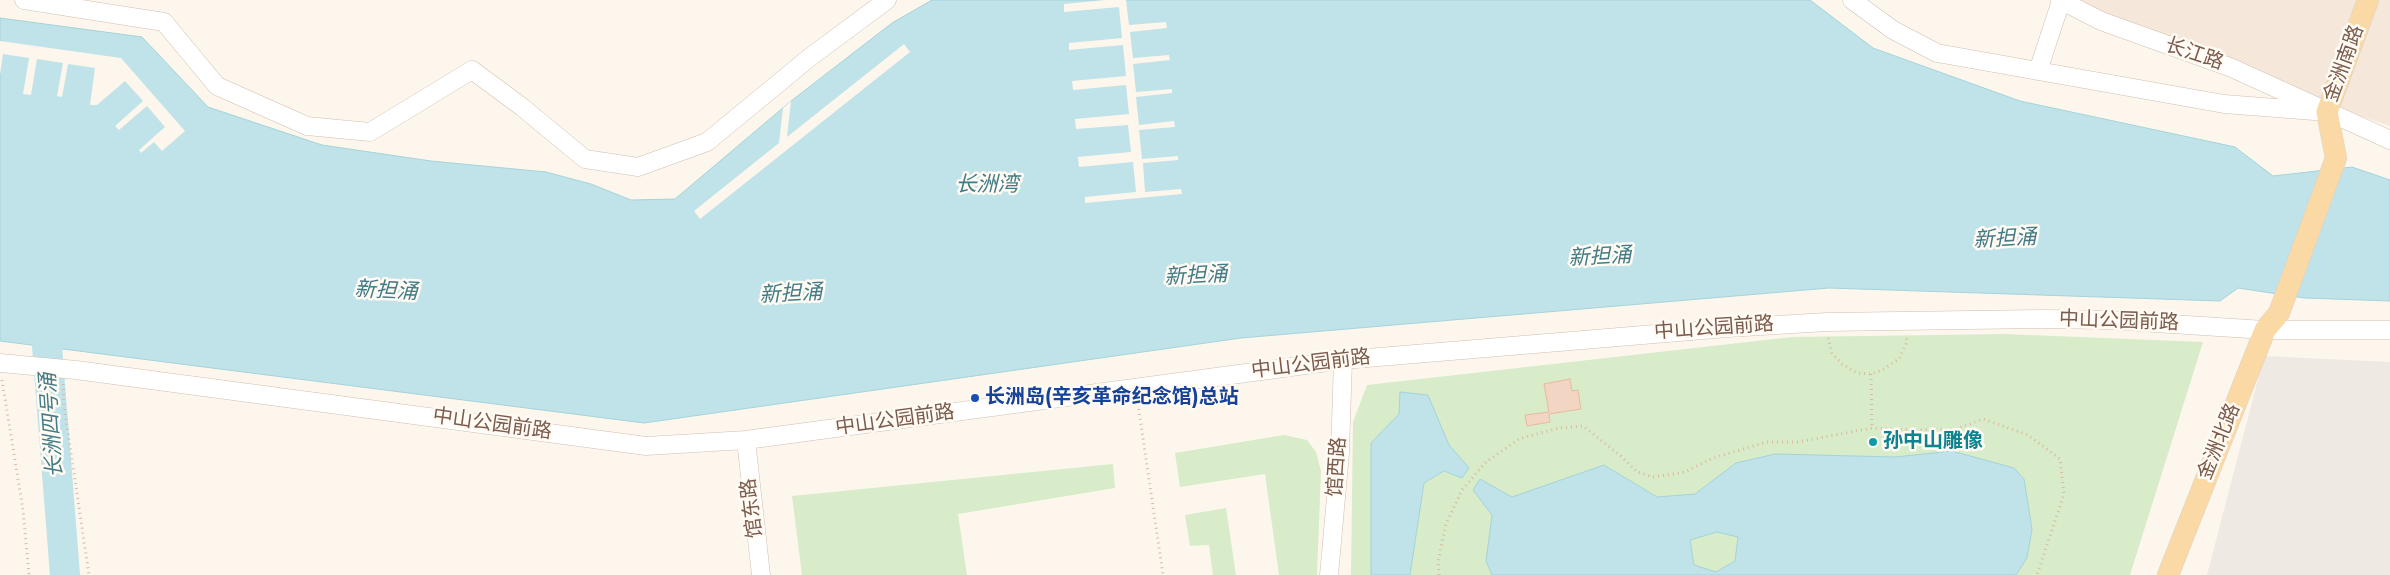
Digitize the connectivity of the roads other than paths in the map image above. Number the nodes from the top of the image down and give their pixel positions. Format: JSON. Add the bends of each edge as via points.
{"nodes":[{"id":1,"x":24,"y":0,"type":"edge"},
{"id":2,"x":887,"y":0,"type":"edge"},
{"id":3,"x":1852,"y":0,"type":"edge"},
{"id":4,"x":2060,"y":0,"type":"edge"},
{"id":5,"x":2368,"y":0,"type":"edge"},
{"id":6,"x":2038,"y":71,"type":"junction"},
{"id":7,"x":2327,"y":112,"type":"junction"},
{"id":8,"x":2390,"y":140,"type":"edge"},
{"id":9,"x":2336,"y":158,"type":"joint"},
{"id":10,"x":2265,"y":330,"type":"junction"},
{"id":11,"x":2390,"y":330,"type":"edge"},
{"id":12,"x":1343,"y":360,"type":"junction"},
{"id":13,"x":1,"y":370,"type":"edge"},
{"id":14,"x":746,"y":440,"type":"junction"},
{"id":15,"x":761,"y":575,"type":"edge"},
{"id":16,"x":1329,"y":575,"type":"edge"},
{"id":17,"x":2168,"y":575,"type":"edge"}],
"edges":[{"from":1,"to":2,"type":"street","via":[[164,22],[216,86],[307,126],[370,132],[472,70],[522,106],[585,159],[638,167],[708,142],[809,58]]},
{"from":3,"to":6,"type":"street","via":[[1893,30],[1937,53]]},
{"from":4,"to":6,"type":"street"},
{"from":4,"to":7,"type":"street","name":"长江路","via":[[2101,21],[2232,68]]},
{"from":5,"to":7,"type":"main road","name":"金洲南路"},
{"from":6,"to":7,"type":"street","via":[[2224,104]]},
{"from":7,"to":8,"type":"street","name":"长江路"},
{"from":7,"to":9,"type":"main road","name":"金洲南路"},
{"from":9,"to":10,"type":"main road","name":"金洲北路","via":[[2279,312]]},
{"from":10,"to":11,"type":"street","name":"中山公园前路"},
{"from":10,"to":12,"type":"street","name":"中山公园前路","via":[[2109,320],[1827,322],[1639,334]]},
{"from":10,"to":17,"type":"main road","name":"金洲北路"},
{"from":12,"to":14,"type":"street","name":"中山公园前路"},
{"from":12,"to":16,"type":"street","name":"馆西路","via":[[1340,452]]},
{"from":13,"to":14,"type":"street","name":"中山公园前路","via":[[63,369],[646,446]]},
{"from":14,"to":15,"type":"street","name":"馆东路"}]}
